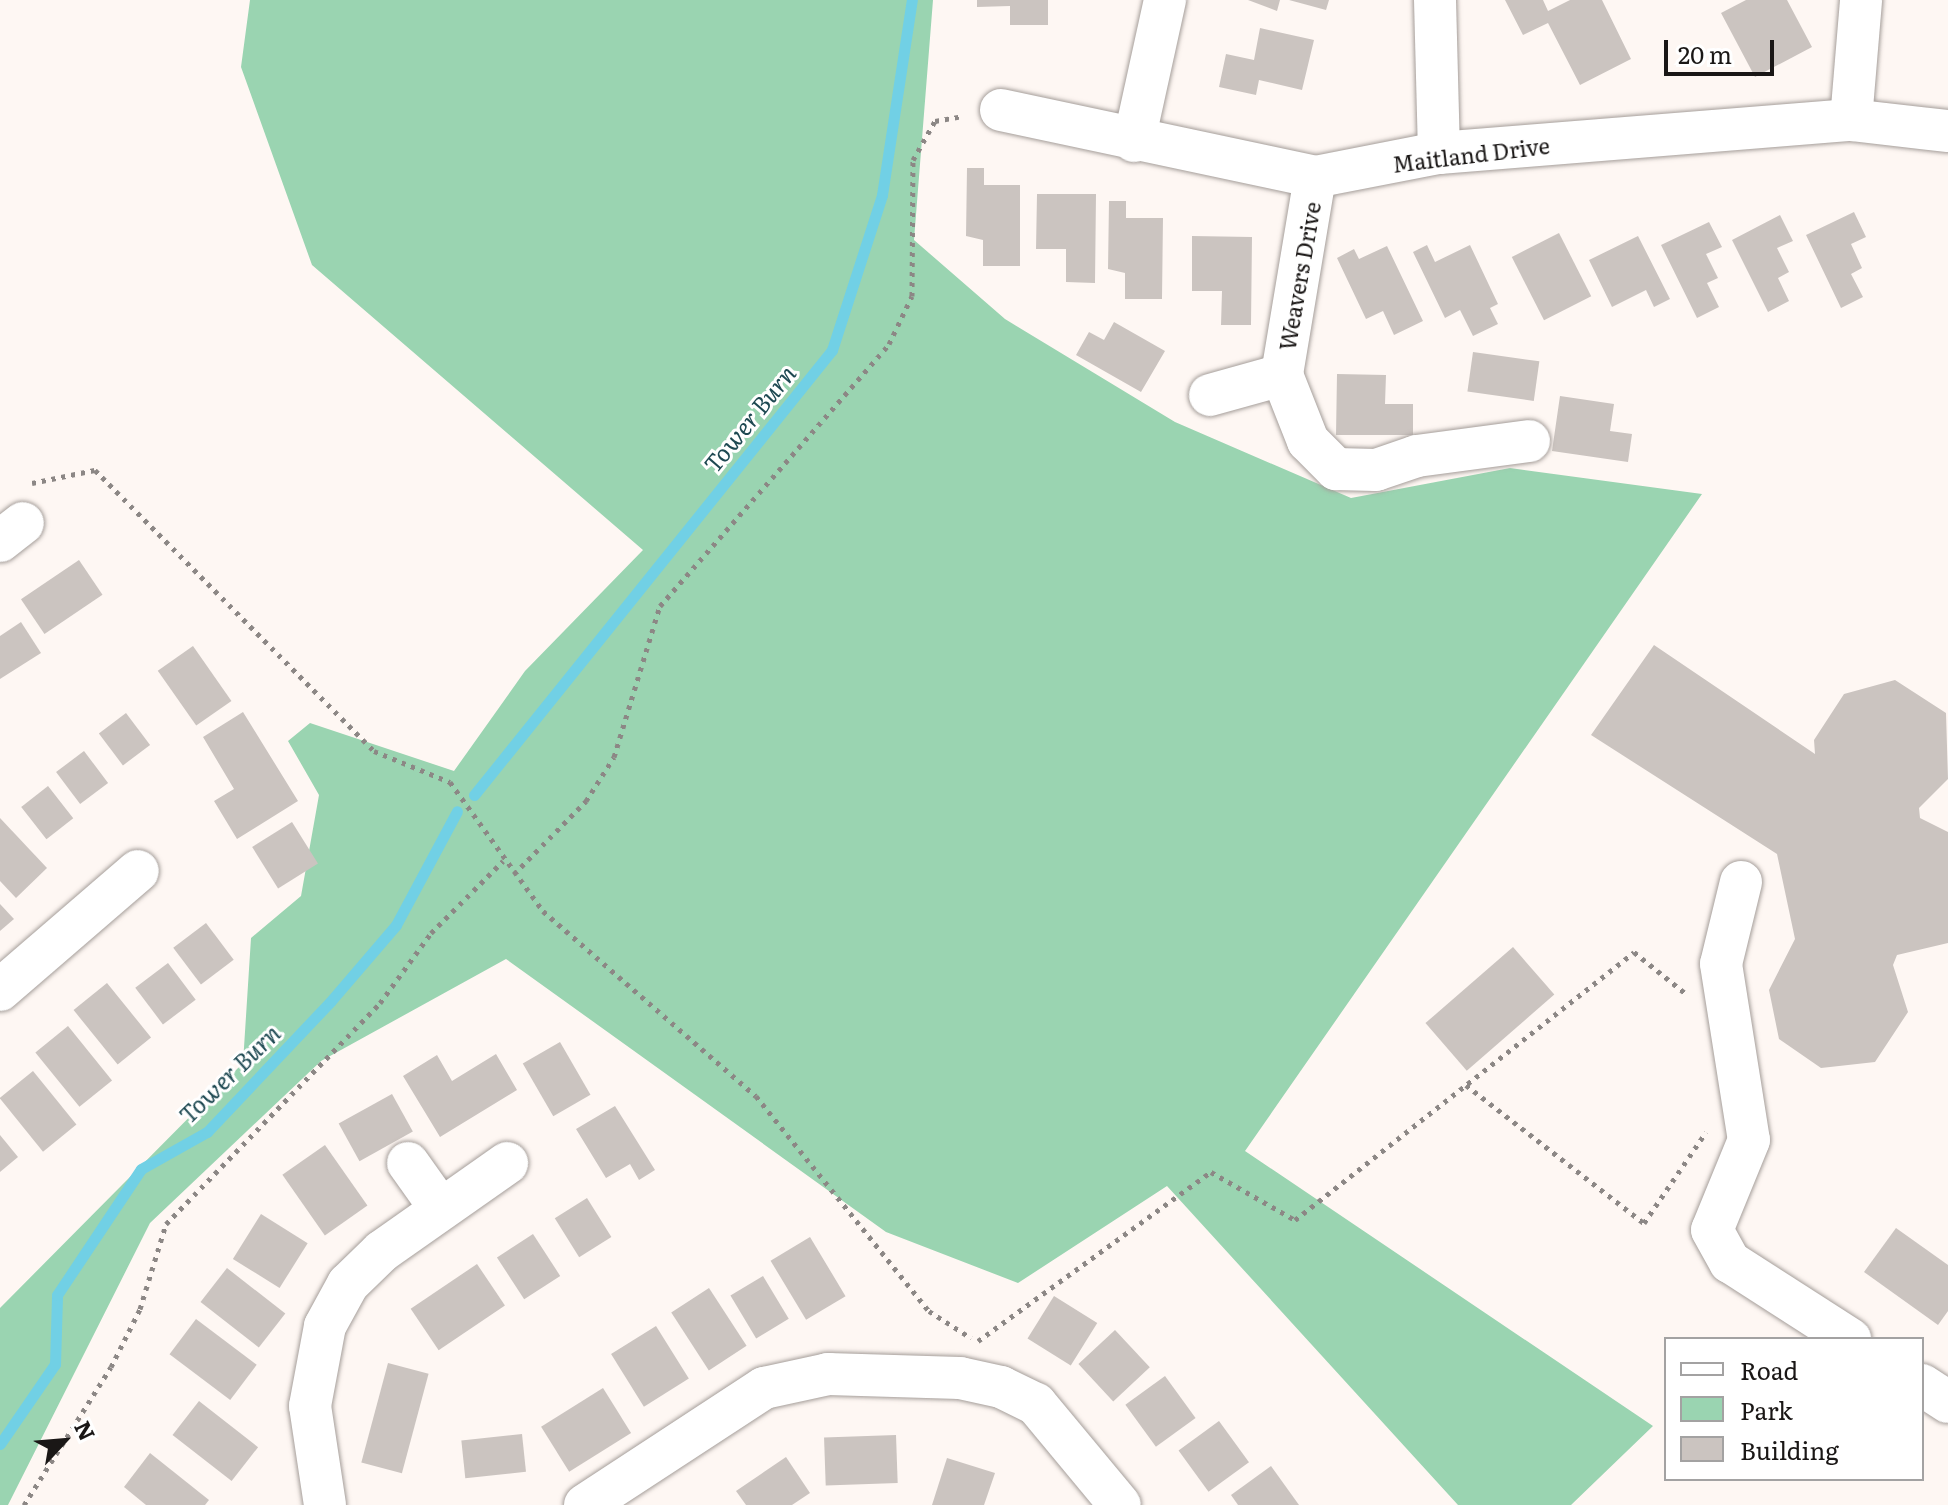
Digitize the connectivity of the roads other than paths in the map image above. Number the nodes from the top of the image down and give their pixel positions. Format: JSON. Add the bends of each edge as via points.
{"nodes":[{"id":1,"x":1165,"y":0,"type":"edge"},
{"id":2,"x":1435,"y":0,"type":"edge"},
{"id":3,"x":1861,"y":0,"type":"edge"},
{"id":4,"x":1001,"y":110,"type":"road end"},
{"id":5,"x":1851,"y":120,"type":"junction"},
{"id":6,"x":1948,"y":131,"type":"edge"},
{"id":7,"x":1134,"y":141,"type":"junction"},
{"id":8,"x":1439,"y":153,"type":"junction"},
{"id":9,"x":1315,"y":177,"type":"junction"},
{"id":10,"x":1282,"y":375,"type":"junction"},
{"id":11,"x":1210,"y":395,"type":"dead end"},
{"id":12,"x":1529,"y":441,"type":"dead end"},
{"id":13,"x":138,"y":871,"type":"dead end"},
{"id":14,"x":1741,"y":882,"type":"dead end"},
{"id":15,"x":0,"y":990,"type":"edge"},
{"id":16,"x":408,"y":1163,"type":"dead end"},
{"id":17,"x":507,"y":1163,"type":"dead end"},
{"id":18,"x":440,"y":1208,"type":"junction"},
{"id":19,"x":1847,"y":1337,"type":"edge"},
{"id":20,"x":1924,"y":1386,"type":"edge"},
{"id":21,"x":1948,"y":1402,"type":"edge"},
{"id":22,"x":325,"y":1505,"type":"edge"},
{"id":23,"x":585,"y":1505,"type":"edge"},
{"id":24,"x":1120,"y":1505,"type":"edge"}],
"edges":[{"from":1,"to":7,"type":"street"},
{"from":2,"to":8,"type":"street"},
{"from":3,"to":5,"type":"street"},
{"from":4,"to":7,"type":"street","name":"Maitland Drive"},
{"from":5,"to":6,"type":"street","name":"Maitland Drive"},
{"from":5,"to":8,"type":"street","name":"Maitland Drive"},
{"from":7,"to":9,"type":"street","name":"Maitland Drive"},
{"from":8,"to":9,"type":"street","name":"Maitland Drive"},
{"from":9,"to":10,"type":"street","name":"Weavers Drive"},
{"from":10,"to":11,"type":"street","name":"Weavers Drive"},
{"from":10,"to":12,"type":"street","name":"Weavers Drive","via":[[1308,441],[1336,469],[1376,470],[1417,456]]},
{"from":13,"to":15,"type":"street"},
{"from":14,"to":19,"type":"street","via":[[1721,964],[1749,1140],[1712,1230],[1730,1262]]},
{"from":16,"to":18,"type":"street"},
{"from":17,"to":18,"type":"street"},
{"from":18,"to":22,"type":"street","via":[[348,1284],[325,1326],[310,1406]]},
{"from":20,"to":21,"type":"street"},
{"from":23,"to":24,"type":"street","via":[[764,1388],[828,1374],[969,1360],[1036,1404]]}]}
